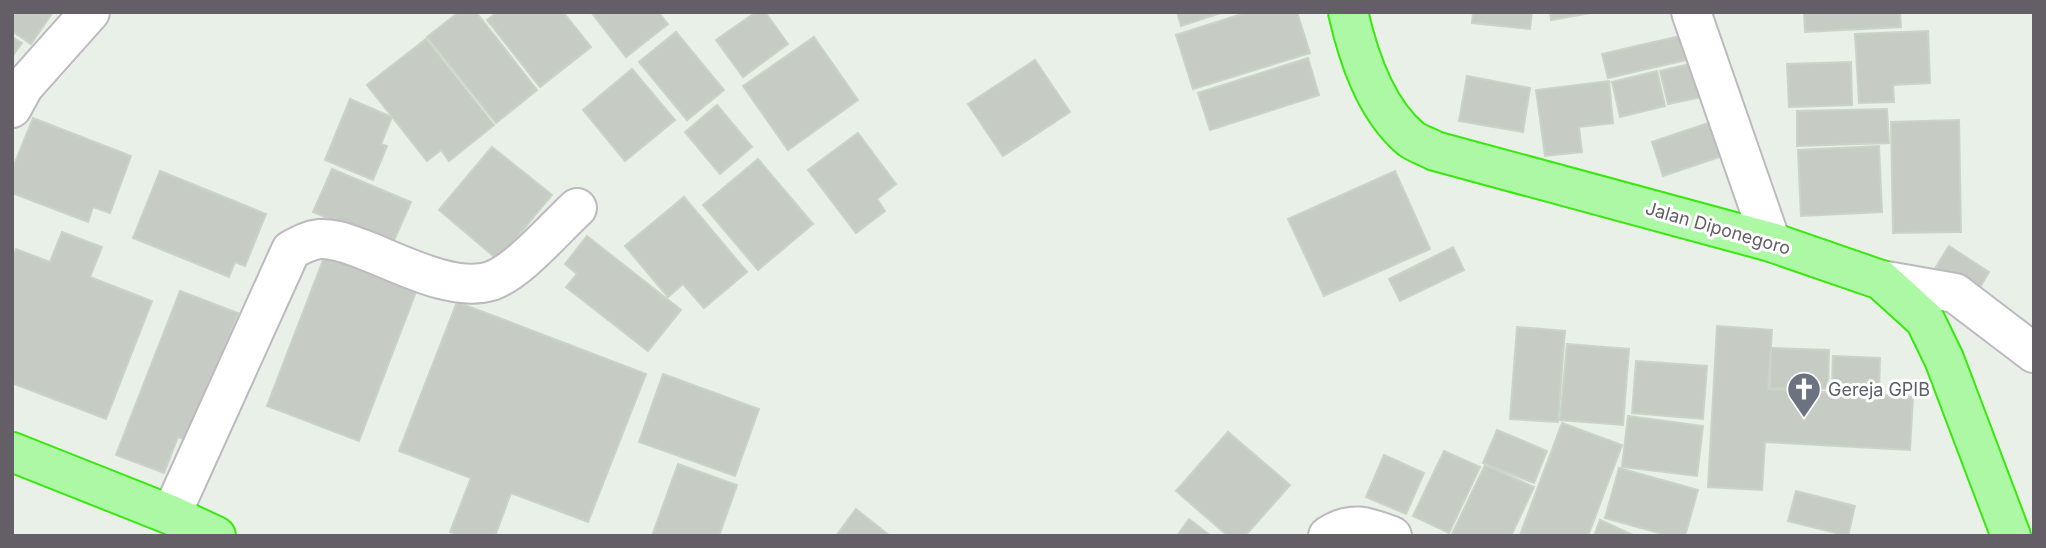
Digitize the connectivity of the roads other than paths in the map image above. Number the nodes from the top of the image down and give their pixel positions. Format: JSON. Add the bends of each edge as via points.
{"nodes":[{"id":1,"x":90,"y":12,"type":"edge"},
{"id":2,"x":1348,"y":12,"type":"edge"},
{"id":3,"x":1691,"y":12,"type":"edge"},
{"id":4,"x":12,"y":108,"type":"edge"},
{"id":5,"x":577,"y":208,"type":"dead end"},
{"id":6,"x":1771,"y":242,"type":"junction"},
{"id":7,"x":1881,"y":280,"type":"junction"},
{"id":8,"x":2034,"y":353,"type":"edge"},
{"id":9,"x":12,"y":452,"type":"edge"},
{"id":10,"x":171,"y":515,"type":"junction"},
{"id":11,"x":216,"y":536,"type":"edge"},
{"id":12,"x":1328,"y":536,"type":"edge"},
{"id":13,"x":1392,"y":536,"type":"edge"},
{"id":14,"x":2011,"y":536,"type":"edge"}],
"edges":[{"from":1,"to":4,"type":"street","via":[[24,86]]},
{"from":2,"to":6,"type":"highway","name":"Jalan Diponegoro","via":[[1373,86],[1390,117],[1412,139],[1436,151]]},
{"from":3,"to":6,"type":"street"},
{"from":5,"to":10,"type":"street","via":[[509,273],[473,284],[445,280],[339,240],[305,242],[291,250]]},
{"from":6,"to":7,"type":"highway","name":"Jalan Diponegoro"},
{"from":7,"to":8,"type":"street","via":[[1955,293]]},
{"from":7,"to":14,"type":"highway","name":"Jalan Diponegoro","via":[[1925,320]]},
{"from":9,"to":10,"type":"highway"},
{"from":10,"to":11,"type":"highway"},
{"from":12,"to":13,"type":"street","via":[[1363,525]]}]}
